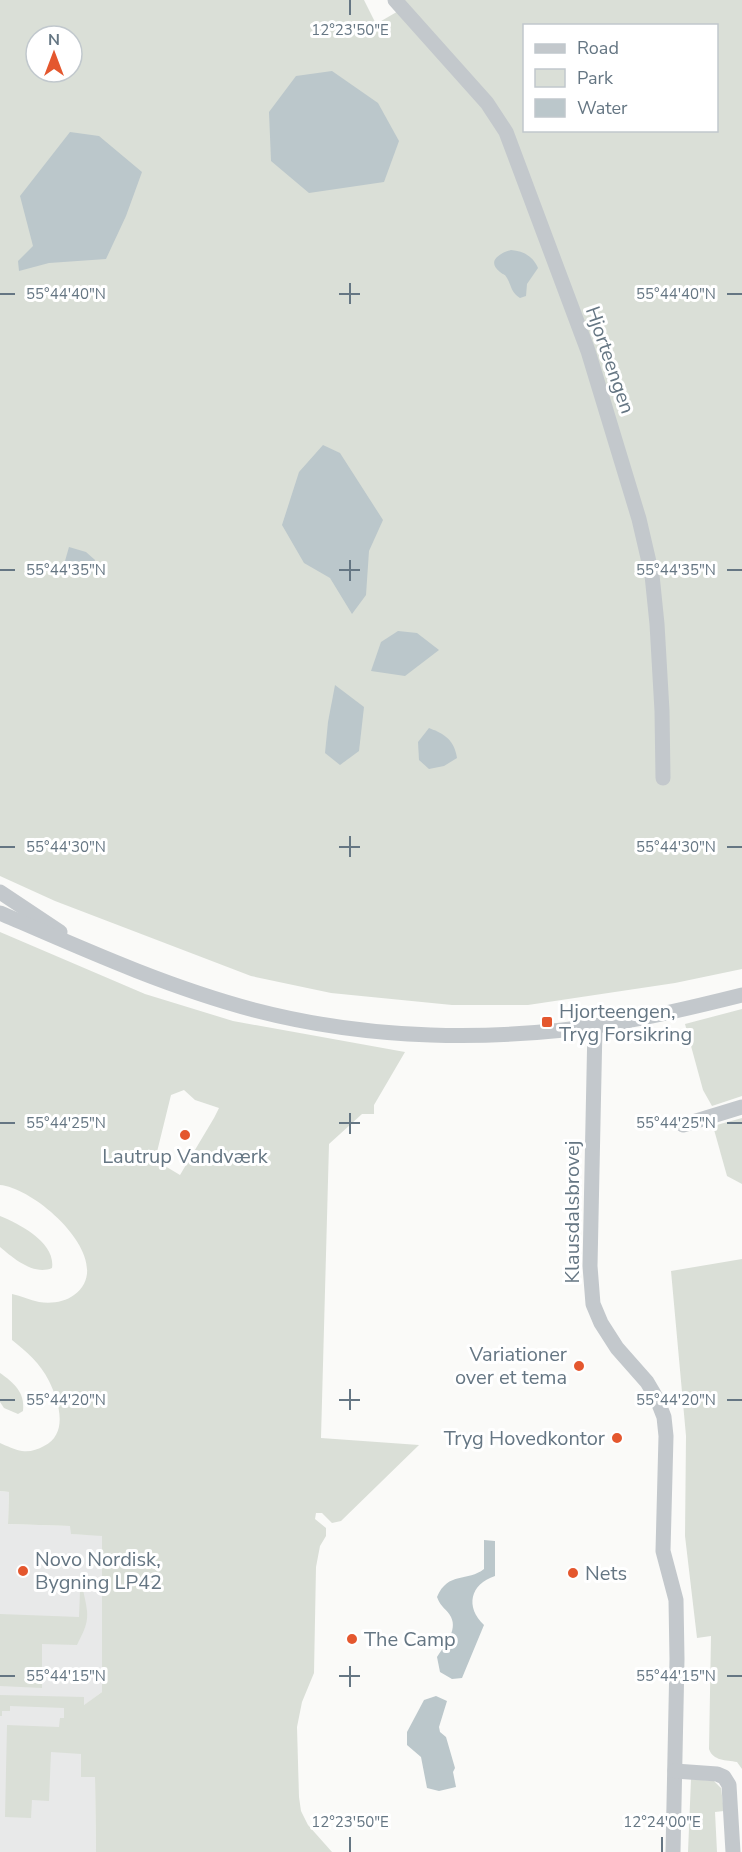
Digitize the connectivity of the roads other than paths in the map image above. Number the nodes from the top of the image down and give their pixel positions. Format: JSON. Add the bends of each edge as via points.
{"nodes":[{"id":1,"x":395,"y":0,"type":"edge"},
{"id":2,"x":663,"y":778,"type":"dead end"},
{"id":3,"x":0,"y":892,"type":"edge"},
{"id":4,"x":0,"y":913,"type":"edge"},
{"id":5,"x":96,"y":954,"type":"junction"},
{"id":6,"x":742,"y":995,"type":"edge"},
{"id":7,"x":595,"y":1026,"type":"junction"},
{"id":8,"x":742,"y":1107,"type":"edge"},
{"id":9,"x":683,"y":1125,"type":"dead end"},
{"id":10,"x":675,"y":1771,"type":"junction"},
{"id":11,"x":673,"y":1852,"type":"edge"},
{"id":12,"x":733,"y":1852,"type":"edge"}],
"edges":[{"from":1,"to":2,"type":"street","name":"Hjorteengen","via":[[487,103],[506,132],[588,351],[652,575]]},
{"from":3,"to":5,"type":"street"},
{"from":4,"to":5,"type":"street"},
{"from":5,"to":7,"type":"street","via":[[244,1007],[338,1026],[467,1037]]},
{"from":6,"to":7,"type":"street"},
{"from":7,"to":10,"type":"street","name":"Klausdalsbrovej","via":[[590,1266],[593,1304],[617,1348],[647,1382],[664,1417],[663,1551],[676,1600]]},
{"from":8,"to":9,"type":"street"},
{"from":10,"to":11,"type":"street","name":"Klausdalsbrovej"},
{"from":10,"to":12,"type":"street","via":[[724,1778],[729,1785]]}]}
